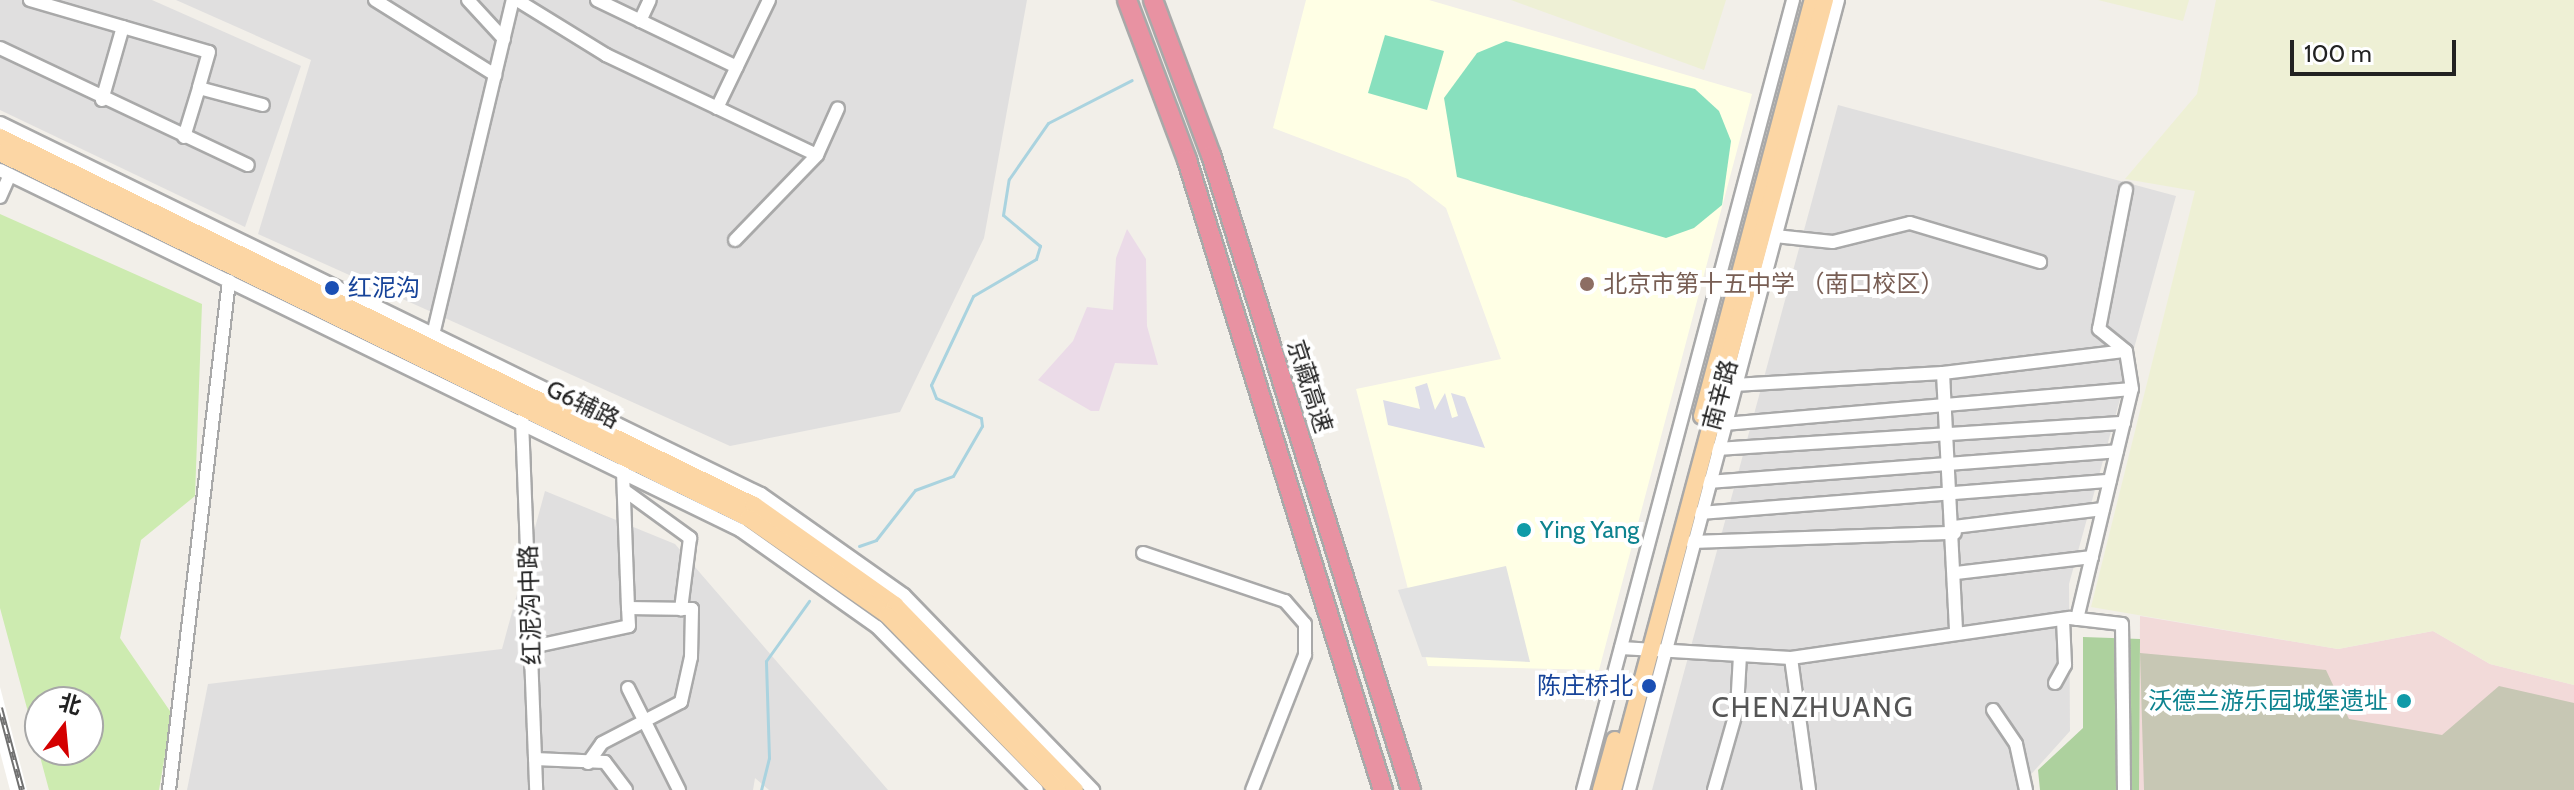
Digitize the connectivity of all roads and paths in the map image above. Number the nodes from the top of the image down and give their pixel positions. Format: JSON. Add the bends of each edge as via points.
{"nodes":[{"id":1,"x":30,"y":0,"type":"edge"},
{"id":2,"x":375,"y":0,"type":"edge"},
{"id":3,"x":468,"y":0,"type":"edge"},
{"id":4,"x":515,"y":0,"type":"edge"},
{"id":5,"x":597,"y":0,"type":"edge"},
{"id":6,"x":650,"y":0,"type":"edge"},
{"id":7,"x":769,"y":0,"type":"edge"},
{"id":8,"x":1127,"y":0,"type":"edge"},
{"id":9,"x":1153,"y":0,"type":"edge"},
{"id":10,"x":1793,"y":0,"type":"edge"},
{"id":11,"x":1813,"y":0,"type":"edge"},
{"id":12,"x":1825,"y":0,"type":"edge"},
{"id":13,"x":1838,"y":0,"type":"edge"},
{"id":14,"x":640,"y":21,"type":"junction"},
{"id":15,"x":123,"y":27,"type":"junction"},
{"id":16,"x":504,"y":39,"type":"junction"},
{"id":17,"x":0,"y":48,"type":"edge"},
{"id":18,"x":737,"y":67,"type":"junction"},
{"id":19,"x":495,"y":75,"type":"junction"},
{"id":20,"x":199,"y":88,"type":"junction"},
{"id":21,"x":102,"y":100,"type":"junction"},
{"id":22,"x":263,"y":105,"type":"dead end"},
{"id":23,"x":717,"y":108,"type":"junction"},
{"id":24,"x":838,"y":108,"type":"dead end"},
{"id":25,"x":0,"y":123,"type":"edge"},
{"id":26,"x":0,"y":137,"type":"edge"},
{"id":27,"x":184,"y":137,"type":"junction"},
{"id":28,"x":0,"y":153,"type":"edge"},
{"id":29,"x":817,"y":155,"type":"junction"},
{"id":30,"x":248,"y":165,"type":"dead end"},
{"id":31,"x":5,"y":173,"type":"edge"},
{"id":32,"x":2126,"y":190,"type":"dead end"},
{"id":33,"x":0,"y":197,"type":"edge"},
{"id":34,"x":1775,"y":236,"type":"junction"},
{"id":35,"x":735,"y":240,"type":"dead end"},
{"id":36,"x":2040,"y":262,"type":"dead end"},
{"id":37,"x":229,"y":281,"type":"junction"},
{"id":38,"x":432,"y":338,"type":"junction"},
{"id":39,"x":2126,"y":351,"type":"junction"},
{"id":40,"x":1943,"y":373,"type":"junction"},
{"id":41,"x":1734,"y":385,"type":"junction"},
{"id":42,"x":2132,"y":389,"type":"junction"},
{"id":43,"x":1945,"y":403,"type":"junction"},
{"id":44,"x":522,"y":420,"type":"junction"},
{"id":45,"x":2124,"y":423,"type":"junction"},
{"id":46,"x":1724,"y":424,"type":"junction"},
{"id":47,"x":1948,"y":435,"type":"junction"},
{"id":48,"x":1717,"y":449,"type":"junction"},
{"id":49,"x":2117,"y":451,"type":"junction"},
{"id":50,"x":1950,"y":465,"type":"junction"},
{"id":51,"x":623,"y":469,"type":"junction"},
{"id":52,"x":2110,"y":481,"type":"junction"},
{"id":53,"x":1708,"y":482,"type":"junction"},
{"id":54,"x":624,"y":490,"type":"junction"},
{"id":55,"x":1953,"y":495,"type":"junction"},
{"id":56,"x":2103,"y":509,"type":"junction"},
{"id":57,"x":1700,"y":513,"type":"junction"},
{"id":58,"x":1955,"y":530,"type":"junction"},
{"id":59,"x":1692,"y":542,"type":"junction"},
{"id":60,"x":1143,"y":553,"type":"dead end"},
{"id":61,"x":2092,"y":557,"type":"junction"},
{"id":62,"x":1956,"y":573,"type":"junction"},
{"id":63,"x":628,"y":608,"type":"junction"},
{"id":64,"x":681,"y":609,"type":"junction"},
{"id":65,"x":2063,"y":619,"type":"junction"},
{"id":66,"x":2077,"y":619,"type":"junction"},
{"id":67,"x":1956,"y":633,"type":"junction"},
{"id":68,"x":532,"y":647,"type":"junction"},
{"id":69,"x":1621,"y":648,"type":"junction"},
{"id":70,"x":1650,"y":654,"type":"junction"},
{"id":71,"x":1740,"y":656,"type":"junction"},
{"id":72,"x":1791,"y":658,"type":"junction"},
{"id":73,"x":2055,"y":683,"type":"dead end"},
{"id":74,"x":628,"y":688,"type":"dead end"},
{"id":75,"x":1993,"y":710,"type":"dead end"},
{"id":76,"x":645,"y":721,"type":"junction"},
{"id":77,"x":535,"y":759,"type":"junction"},
{"id":78,"x":588,"y":763,"type":"junction"},
{"id":79,"x":169,"y":790,"type":"edge"},
{"id":80,"x":536,"y":790,"type":"edge"},
{"id":81,"x":626,"y":790,"type":"edge"},
{"id":82,"x":679,"y":790,"type":"edge"},
{"id":83,"x":1037,"y":790,"type":"edge"},
{"id":84,"x":1057,"y":790,"type":"edge"},
{"id":85,"x":1075,"y":790,"type":"edge"},
{"id":86,"x":1093,"y":790,"type":"edge"},
{"id":87,"x":1252,"y":790,"type":"edge"},
{"id":88,"x":1383,"y":790,"type":"edge"},
{"id":89,"x":1411,"y":790,"type":"edge"},
{"id":90,"x":1583,"y":790,"type":"edge"},
{"id":91,"x":1601,"y":790,"type":"edge"},
{"id":92,"x":1613,"y":790,"type":"edge"},
{"id":93,"x":1629,"y":790,"type":"edge"},
{"id":94,"x":1714,"y":790,"type":"edge"},
{"id":95,"x":1809,"y":790,"type":"edge"},
{"id":96,"x":2026,"y":790,"type":"edge"},
{"id":97,"x":2124,"y":790,"type":"edge"}],
"edges":[{"from":1,"to":15,"type":"street"},
{"from":2,"to":19,"type":"street"},
{"from":3,"to":16,"type":"street"},
{"from":4,"to":16,"type":"street"},
{"from":4,"to":23,"type":"street","via":[[522,10]]},
{"from":5,"to":14,"type":"street"},
{"from":6,"to":14,"type":"street"},
{"from":7,"to":18,"type":"street"},
{"from":8,"to":88,"type":"highway","name":"京藏高速","via":[[1187,160]]},
{"from":9,"to":89,"type":"highway","name":"京藏高速","via":[[1211,155]]},
{"from":10,"to":69,"type":"street"},
{"from":11,"to":70,"type":"main road","name":"南辛路"},
{"from":12,"to":70,"type":"main road","name":"南辛路"},
{"from":13,"to":34,"type":"street"},
{"from":14,"to":18,"type":"street"},
{"from":15,"to":20,"type":"street","via":[[209,52]]},
{"from":15,"to":21,"type":"street"},
{"from":16,"to":19,"type":"street"},
{"from":17,"to":21,"type":"street"},
{"from":18,"to":23,"type":"street"},
{"from":19,"to":38,"type":"street"},
{"from":20,"to":22,"type":"street"},
{"from":20,"to":27,"type":"street"},
{"from":21,"to":27,"type":"street"},
{"from":23,"to":29,"type":"street"},
{"from":24,"to":29,"type":"street"},
{"from":25,"to":38,"type":"street","name":"G6辅路"},
{"from":26,"to":38,"type":"main road","name":"G6辅路"},
{"from":27,"to":30,"type":"street"},
{"from":28,"to":84,"type":"main road","name":"G6辅路","via":[[748,518],[887,615]]},
{"from":29,"to":35,"type":"street"},
{"from":31,"to":33,"type":"street"},
{"from":31,"to":37,"type":"street","name":"G6辅路"},
{"from":32,"to":39,"type":"street","via":[[2099,329]]},
{"from":34,"to":36,"type":"street","via":[[1833,242],[1910,223]]},
{"from":34,"to":41,"type":"street"},
{"from":37,"to":44,"type":"street","name":"G6辅路"},
{"from":37,"to":79,"type":"street"},
{"from":38,"to":85,"type":"main road","name":"G6辅路","via":[[676,464],[828,553],[940,645]]},
{"from":38,"to":86,"type":"street","name":"G6辅路","via":[[682,452],[836,542],[949,636]]},
{"from":39,"to":40,"type":"street"},
{"from":39,"to":42,"type":"street"},
{"from":40,"to":41,"type":"street"},
{"from":40,"to":43,"type":"street"},
{"from":41,"to":46,"type":"street"},
{"from":42,"to":43,"type":"street"},
{"from":42,"to":45,"type":"street"},
{"from":43,"to":46,"type":"street"},
{"from":43,"to":47,"type":"street"},
{"from":44,"to":51,"type":"street","name":"G6辅路"},
{"from":44,"to":68,"type":"street","name":"红泥沟中路"},
{"from":45,"to":47,"type":"street"},
{"from":45,"to":49,"type":"street"},
{"from":46,"to":48,"type":"street"},
{"from":47,"to":48,"type":"street"},
{"from":47,"to":50,"type":"street"},
{"from":48,"to":53,"type":"street"},
{"from":49,"to":50,"type":"street"},
{"from":49,"to":52,"type":"street"},
{"from":50,"to":53,"type":"street"},
{"from":50,"to":55,"type":"street"},
{"from":51,"to":54,"type":"street"},
{"from":51,"to":83,"type":"street","name":"G6辅路","via":[[740,530],[866,618]]},
{"from":52,"to":55,"type":"street"},
{"from":52,"to":56,"type":"street"},
{"from":53,"to":57,"type":"street"},
{"from":54,"to":63,"type":"street"},
{"from":54,"to":64,"type":"street","via":[[690,538]]},
{"from":55,"to":57,"type":"street"},
{"from":55,"to":58,"type":"street"},
{"from":56,"to":58,"type":"street"},
{"from":56,"to":61,"type":"street"},
{"from":57,"to":59,"type":"street"},
{"from":58,"to":59,"type":"street"},
{"from":58,"to":62,"type":"street"},
{"from":59,"to":70,"type":"street"},
{"from":60,"to":87,"type":"street","via":[[1285,601],[1305,624],[1305,655]]},
{"from":61,"to":62,"type":"street"},
{"from":61,"to":66,"type":"street"},
{"from":62,"to":67,"type":"street"},
{"from":63,"to":64,"type":"street"},
{"from":63,"to":68,"type":"street","via":[[629,626]]},
{"from":64,"to":76,"type":"street","via":[[692,609],[681,702]]},
{"from":65,"to":66,"type":"street"},
{"from":65,"to":67,"type":"street"},
{"from":65,"to":73,"type":"street","via":[[2065,665]]},
{"from":66,"to":97,"type":"street","via":[[2122,624]]},
{"from":67,"to":72,"type":"street"},
{"from":68,"to":77,"type":"street","name":"红泥沟中路"},
{"from":69,"to":70,"type":"street"},
{"from":69,"to":90,"type":"street"},
{"from":70,"to":71,"type":"street"},
{"from":70,"to":91,"type":"main road","name":"南辛路"},
{"from":70,"to":92,"type":"main road","name":"南辛路"},
{"from":70,"to":93,"type":"street"},
{"from":71,"to":72,"type":"street"},
{"from":71,"to":94,"type":"street","via":[[1737,709]]},
{"from":72,"to":95,"type":"street"},
{"from":74,"to":76,"type":"street"},
{"from":75,"to":96,"type":"street","via":[[2016,744]]},
{"from":76,"to":78,"type":"street","via":[[602,743]]},
{"from":76,"to":82,"type":"street"},
{"from":77,"to":78,"type":"street"},
{"from":77,"to":80,"type":"street","name":"红泥沟中路"},
{"from":78,"to":81,"type":"street","via":[[605,762]]}]}
